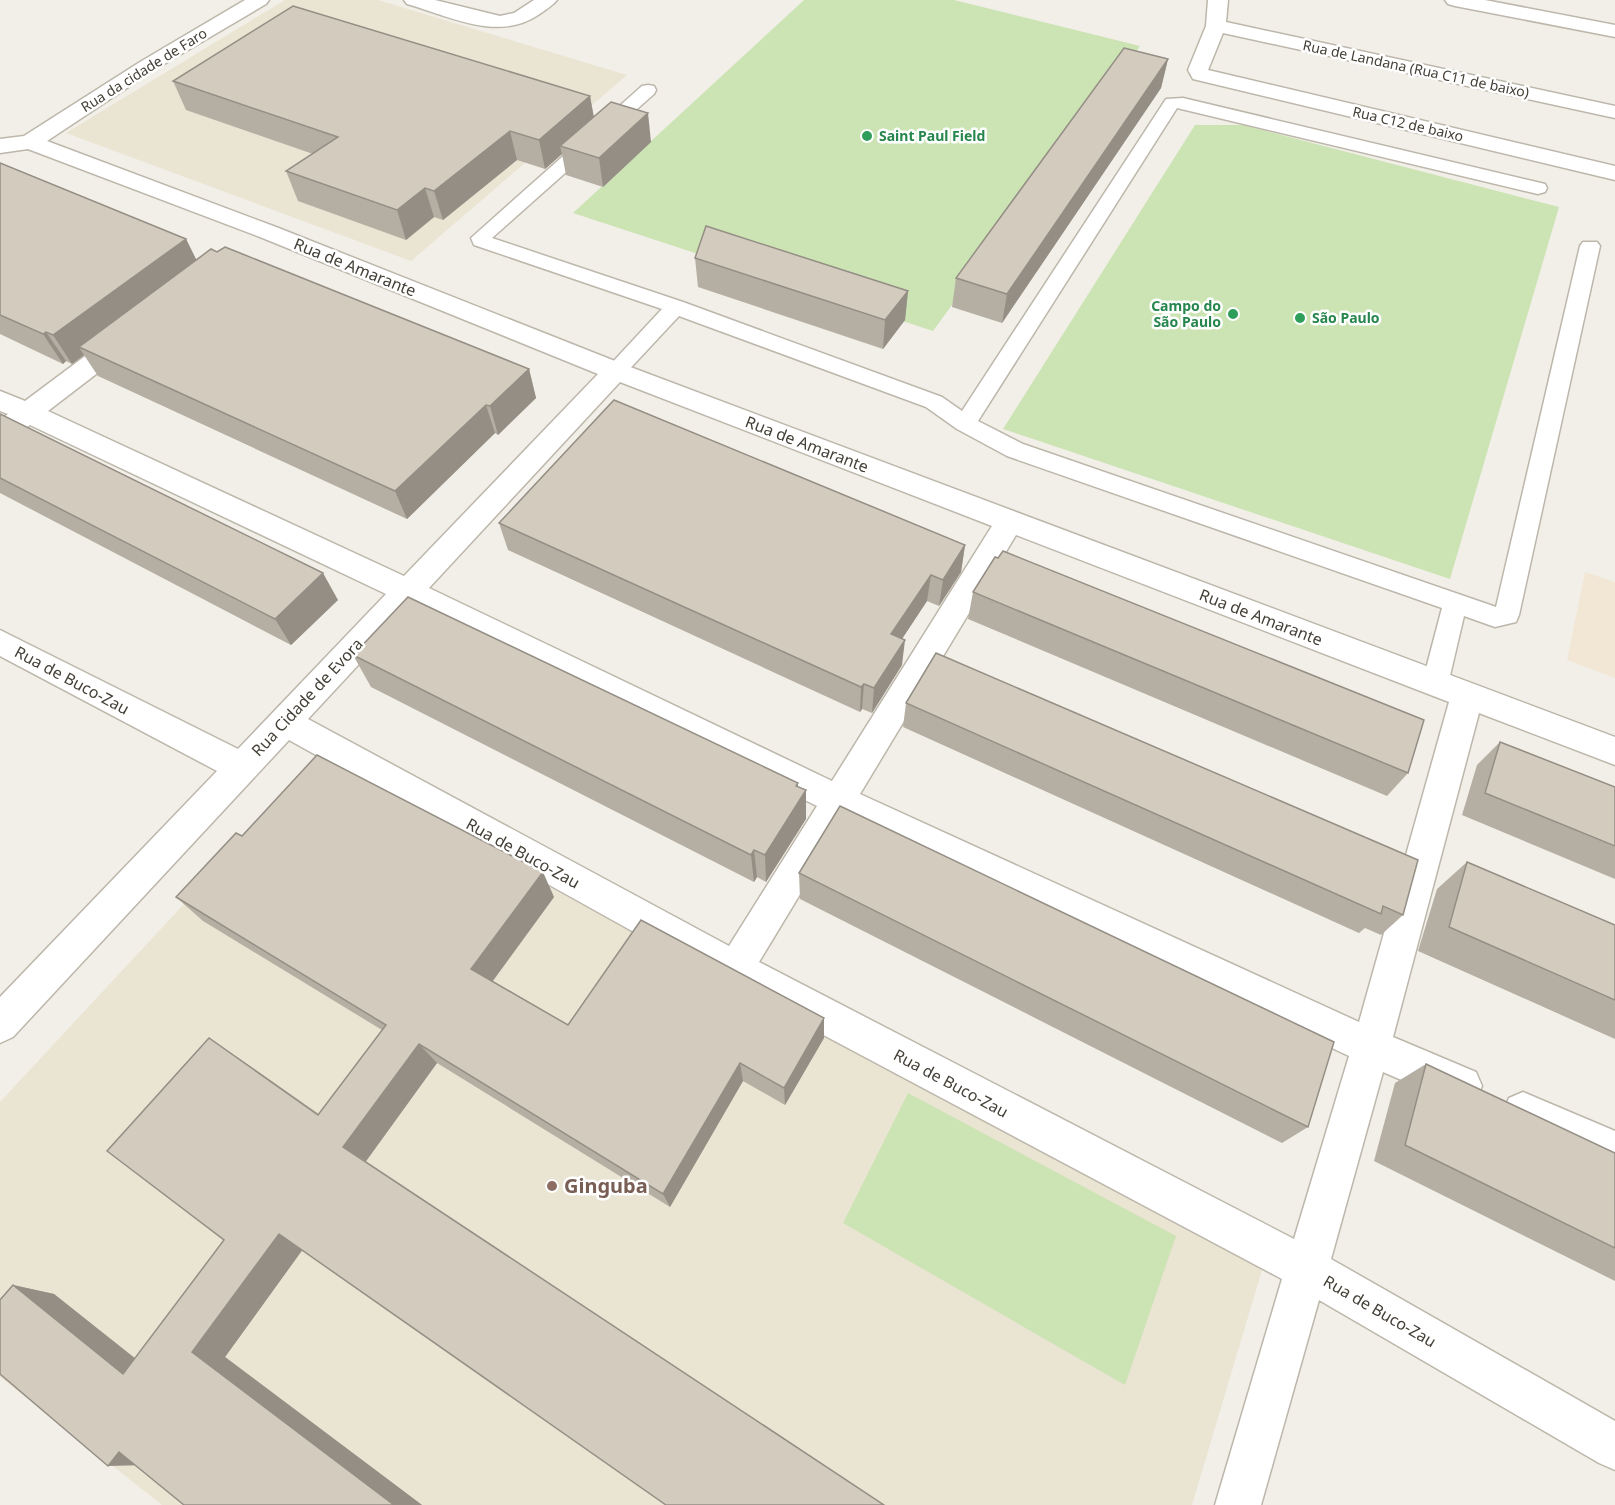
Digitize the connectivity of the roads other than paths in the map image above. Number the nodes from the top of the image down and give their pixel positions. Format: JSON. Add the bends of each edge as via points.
{"nodes":[{"id":1,"x":259,"y":0,"type":"edge"},
{"id":2,"x":414,"y":0,"type":"edge"},
{"id":3,"x":547,"y":0,"type":"edge"},
{"id":4,"x":1218,"y":0,"type":"edge"},
{"id":5,"x":1455,"y":0,"type":"edge"},
{"id":6,"x":1216,"y":26,"type":"junction"},
{"id":7,"x":1615,"y":31,"type":"edge"},
{"id":8,"x":648,"y":90,"type":"dead end"},
{"id":9,"x":1615,"y":112,"type":"edge"},
{"id":10,"x":30,"y":142,"type":"junction"},
{"id":11,"x":0,"y":146,"type":"edge"},
{"id":12,"x":1615,"y":173,"type":"edge"},
{"id":13,"x":1538,"y":188,"type":"dead end"},
{"id":14,"x":1590,"y":246,"type":"dead end"},
{"id":15,"x":676,"y":307,"type":"junction"},
{"id":16,"x":147,"y":322,"type":"edge"},
{"id":17,"x":616,"y":371,"type":"junction"},
{"id":18,"x":0,"y":400,"type":"edge"},
{"id":19,"x":27,"y":413,"type":"junction"},
{"id":20,"x":965,"y":424,"type":"junction"},
{"id":21,"x":0,"y":434,"type":"edge"},
{"id":22,"x":1010,"y":521,"type":"junction"},
{"id":23,"x":407,"y":591,"type":"junction"},
{"id":24,"x":1455,"y":604,"type":"junction"},
{"id":25,"x":0,"y":642,"type":"edge"},
{"id":26,"x":1451,"y":690,"type":"junction"},
{"id":27,"x":285,"y":722,"type":"junction"},
{"id":28,"x":1615,"y":751,"type":"edge"},
{"id":29,"x":241,"y":767,"type":"junction"},
{"id":30,"x":838,"y":800,"type":"junction"},
{"id":31,"x":735,"y":969,"type":"junction"},
{"id":32,"x":0,"y":1024,"type":"edge"},
{"id":33,"x":1371,"y":1047,"type":"junction"},
{"id":34,"x":1615,"y":1151,"type":"edge"},
{"id":35,"x":1307,"y":1269,"type":"junction"},
{"id":36,"x":1615,"y":1448,"type":"edge"},
{"id":37,"x":1238,"y":1505,"type":"edge"}],
"edges":[{"from":1,"to":10,"type":"street","name":"Rua da cidade de Faro"},
{"from":2,"to":3,"type":"street","via":[[504,23],[517,21]]},
{"from":4,"to":6,"type":"street"},
{"from":5,"to":7,"type":"street"},
{"from":6,"to":9,"type":"street","name":"Rua de Landana (Rua C11 de baixo)"},
{"from":6,"to":12,"type":"street","name":"Rua C12 de baixo","via":[[1198,70],[1200,75]]},
{"from":8,"to":15,"type":"lane","via":[[480,239]]},
{"from":10,"to":11,"type":"street","name":"Rua de Amarante"},
{"from":10,"to":17,"type":"street","name":"Rua de Amarante","via":[[258,239]]},
{"from":13,"to":20,"type":"lane","via":[[1173,103]]},
{"from":14,"to":24,"type":"lane","via":[[1507,615],[1495,617]]},
{"from":15,"to":17,"type":"lane"},
{"from":15,"to":20,"type":"lane","via":[[934,402]]},
{"from":16,"to":19,"type":"street"},
{"from":17,"to":22,"type":"street","name":"Rua de Amarante"},
{"from":17,"to":23,"type":"street","name":"Rua Cidade de Evora"},
{"from":18,"to":19,"type":"street"},
{"from":19,"to":21,"type":"street"},
{"from":19,"to":23,"type":"street"},
{"from":20,"to":24,"type":"lane","via":[[1014,450]]},
{"from":22,"to":26,"type":"street","name":"Rua de Amarante"},
{"from":22,"to":30,"type":"street"},
{"from":23,"to":27,"type":"street","name":"Rua Cidade de Evora"},
{"from":23,"to":30,"type":"street"},
{"from":24,"to":26,"type":"lane"},
{"from":25,"to":29,"type":"street","name":"Rua de Buco-Zau"},
{"from":26,"to":28,"type":"street","name":"Rua de Amarante"},
{"from":26,"to":33,"type":"street"},
{"from":27,"to":29,"type":"street","name":"Rua Cidade de Evora"},
{"from":27,"to":31,"type":"street","name":"Rua de Buco-Zau"},
{"from":29,"to":32,"type":"street","name":"Rua Cidade de Evora"},
{"from":30,"to":31,"type":"street"},
{"from":30,"to":33,"type":"street"},
{"from":31,"to":35,"type":"street","name":"Rua de Buco-Zau"},
{"from":33,"to":34,"type":"street"},
{"from":33,"to":35,"type":"street"},
{"from":35,"to":36,"type":"street","name":"Rua de Buco-Zau"},
{"from":35,"to":37,"type":"street"}]}
